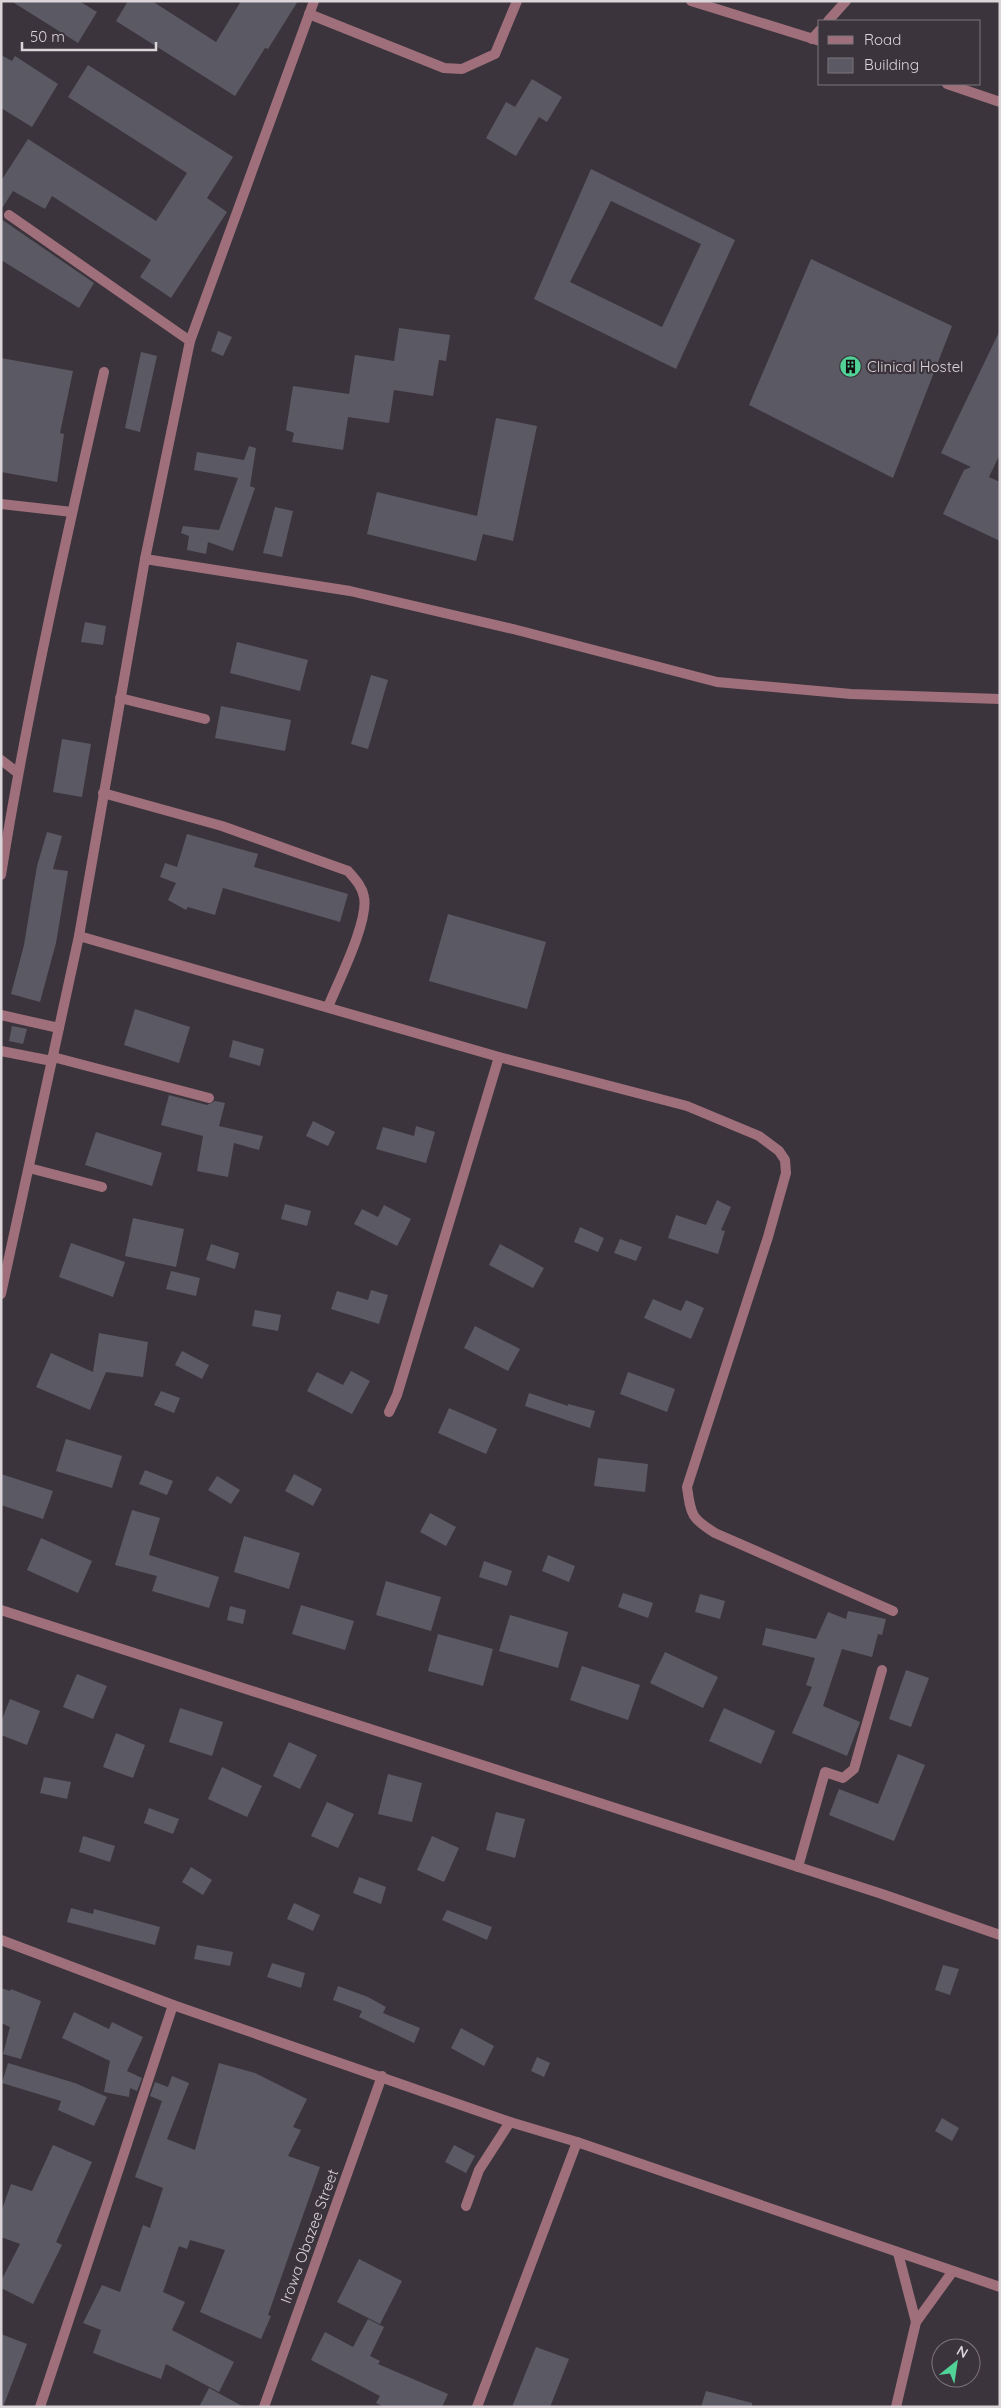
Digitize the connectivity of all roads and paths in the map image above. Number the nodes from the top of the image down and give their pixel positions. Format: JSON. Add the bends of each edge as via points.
{"nodes":[{"id":1,"x":314,"y":1,"type":"edge"},
{"id":2,"x":517,"y":1,"type":"edge"},
{"id":3,"x":691,"y":1,"type":"edge"},
{"id":4,"x":846,"y":1,"type":"edge"},
{"id":5,"x":309,"y":14,"type":"junction"},
{"id":6,"x":829,"y":20,"type":"edge"},
{"id":7,"x":816,"y":40,"type":"edge"},
{"id":8,"x":950,"y":85,"type":"edge"},
{"id":9,"x":1000,"y":102,"type":"edge"},
{"id":10,"x":9,"y":215,"type":"dead end"},
{"id":11,"x":190,"y":341,"type":"junction"},
{"id":12,"x":104,"y":372,"type":"dead end"},
{"id":13,"x":1,"y":504,"type":"edge"},
{"id":14,"x":72,"y":512,"type":"junction"},
{"id":15,"x":145,"y":559,"type":"junction"},
{"id":16,"x":120,"y":698,"type":"junction"},
{"id":17,"x":1000,"y":698,"type":"edge"},
{"id":18,"x":205,"y":719,"type":"dead end"},
{"id":19,"x":1,"y":760,"type":"edge"},
{"id":20,"x":18,"y":773,"type":"junction"},
{"id":21,"x":103,"y":793,"type":"junction"},
{"id":22,"x":2,"y":871,"type":"edge"},
{"id":23,"x":79,"y":936,"type":"junction"},
{"id":24,"x":328,"y":1007,"type":"junction"},
{"id":25,"x":1,"y":1015,"type":"edge"},
{"id":26,"x":59,"y":1028,"type":"junction"},
{"id":27,"x":1,"y":1051,"type":"edge"},
{"id":28,"x":500,"y":1057,"type":"junction"},
{"id":29,"x":52,"y":1059,"type":"junction"},
{"id":30,"x":209,"y":1098,"type":"dead end"},
{"id":31,"x":29,"y":1168,"type":"junction"},
{"id":32,"x":102,"y":1187,"type":"dead end"},
{"id":33,"x":1,"y":1294,"type":"edge"},
{"id":34,"x":389,"y":1412,"type":"dead end"},
{"id":35,"x":1,"y":1610,"type":"edge"},
{"id":36,"x":893,"y":1611,"type":"dead end"},
{"id":37,"x":882,"y":1670,"type":"dead end"},
{"id":38,"x":798,"y":1867,"type":"junction"},
{"id":39,"x":1000,"y":1935,"type":"edge"},
{"id":40,"x":1,"y":1940,"type":"edge"},
{"id":41,"x":173,"y":2005,"type":"junction"},
{"id":42,"x":382,"y":2076,"type":"junction"},
{"id":43,"x":510,"y":2122,"type":"junction"},
{"id":44,"x":577,"y":2142,"type":"junction"},
{"id":45,"x":466,"y":2206,"type":"dead end"},
{"id":46,"x":898,"y":2253,"type":"junction"},
{"id":47,"x":953,"y":2271,"type":"junction"},
{"id":48,"x":1000,"y":2287,"type":"edge"},
{"id":49,"x":916,"y":2322,"type":"junction"},
{"id":50,"x":40,"y":2407,"type":"edge"},
{"id":51,"x":264,"y":2407,"type":"edge"},
{"id":52,"x":477,"y":2407,"type":"edge"},
{"id":53,"x":896,"y":2407,"type":"edge"}],
"edges":[{"from":1,"to":5,"type":"street"},
{"from":2,"to":5,"type":"street","via":[[495,54],[462,69],[444,68]]},
{"from":3,"to":7,"type":"street"},
{"from":4,"to":6,"type":"street"},
{"from":5,"to":11,"type":"street"},
{"from":8,"to":9,"type":"street"},
{"from":10,"to":11,"type":"street"},
{"from":11,"to":15,"type":"street"},
{"from":12,"to":14,"type":"street"},
{"from":13,"to":14,"type":"street"},
{"from":14,"to":20,"type":"street"},
{"from":15,"to":16,"type":"street"},
{"from":15,"to":17,"type":"street","via":[[350,591],[514,628],[717,682],[851,694]]},
{"from":16,"to":18,"type":"street"},
{"from":16,"to":21,"type":"street"},
{"from":19,"to":20,"type":"street"},
{"from":20,"to":22,"type":"street"},
{"from":21,"to":23,"type":"street"},
{"from":21,"to":24,"type":"street","via":[[222,826],[348,871],[360,885],[364,916]]},
{"from":23,"to":24,"type":"street"},
{"from":23,"to":26,"type":"street"},
{"from":24,"to":28,"type":"street"},
{"from":25,"to":26,"type":"street"},
{"from":26,"to":29,"type":"street"},
{"from":27,"to":29,"type":"street"},
{"from":28,"to":34,"type":"street","via":[[397,1395]]},
{"from":28,"to":36,"type":"street","via":[[687,1106],[759,1136],[779,1151],[785,1160],[786,1173],[688,1487],[690,1505],[696,1521],[715,1533]]},
{"from":29,"to":30,"type":"street"},
{"from":29,"to":31,"type":"street"},
{"from":31,"to":32,"type":"street"},
{"from":31,"to":33,"type":"street"},
{"from":35,"to":38,"type":"street"},
{"from":37,"to":38,"type":"street","via":[[854,1769],[843,1778],[826,1772]]},
{"from":38,"to":39,"type":"street"},
{"from":40,"to":41,"type":"street"},
{"from":41,"to":42,"type":"street"},
{"from":41,"to":50,"type":"street"},
{"from":42,"to":43,"type":"street"},
{"from":42,"to":51,"type":"street","name":"Irowa Obazee Street"},
{"from":43,"to":44,"type":"street"},
{"from":43,"to":45,"type":"street","via":[[479,2170]]},
{"from":44,"to":46,"type":"street"},
{"from":44,"to":52,"type":"street"},
{"from":46,"to":47,"type":"street"},
{"from":46,"to":49,"type":"street"},
{"from":47,"to":48,"type":"street"},
{"from":47,"to":49,"type":"street"},
{"from":49,"to":53,"type":"street"}]}
